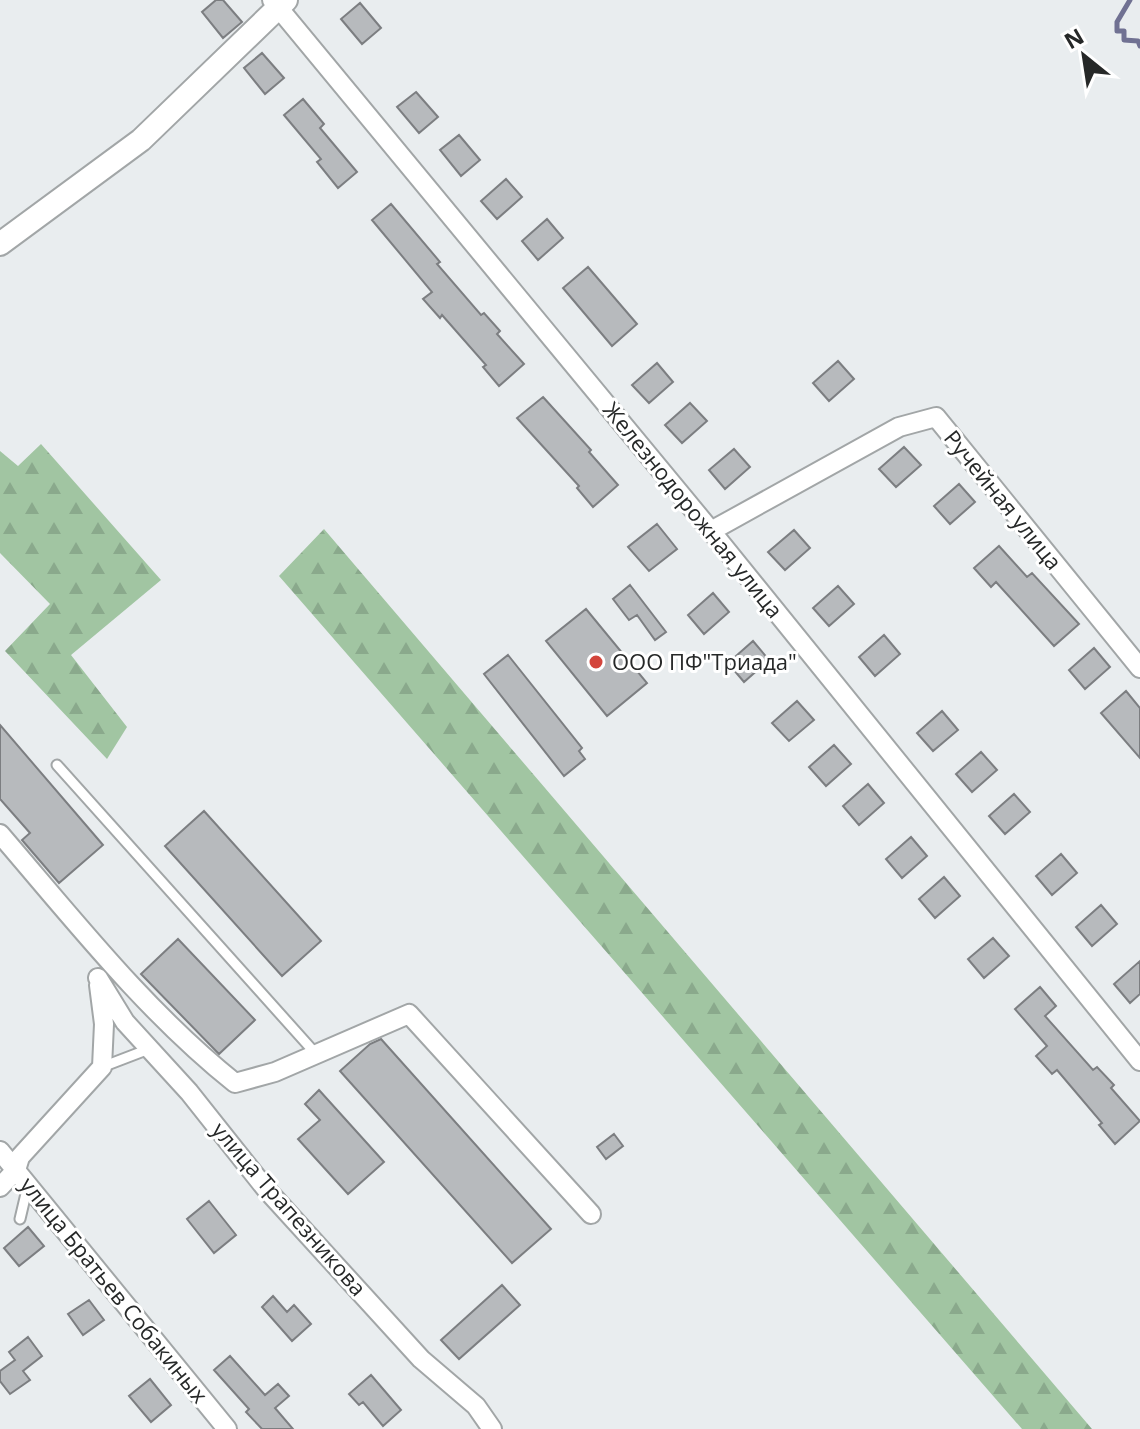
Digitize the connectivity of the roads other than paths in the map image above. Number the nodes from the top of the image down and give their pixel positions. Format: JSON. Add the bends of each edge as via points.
{"nodes":[{"id":1,"x":279,"y":2,"type":"edge"},
{"id":2,"x":0,"y":244,"type":"edge"},
{"id":3,"x":711,"y":531,"type":"junction"},
{"id":4,"x":1140,"y":668,"type":"edge"},
{"id":5,"x":57,"y":765,"type":"dead end"},
{"id":6,"x":0,"y":834,"type":"edge"},
{"id":7,"x":94,"y":943,"type":"junction"},
{"id":8,"x":98,"y":978,"type":"junction"},
{"id":9,"x":149,"y":1049,"type":"junction"},
{"id":10,"x":316,"y":1054,"type":"junction"},
{"id":11,"x":1140,"y":1061,"type":"edge"},
{"id":12,"x":102,"y":1067,"type":"junction"},
{"id":13,"x":0,"y":1151,"type":"edge"},
{"id":14,"x":16,"y":1170,"type":"junction"},
{"id":15,"x":28,"y":1185,"type":"junction"},
{"id":16,"x":0,"y":1187,"type":"edge"},
{"id":17,"x":591,"y":1214,"type":"dead end"},
{"id":18,"x":20,"y":1219,"type":"dead end"},
{"id":19,"x":227,"y":1429,"type":"edge"},
{"id":20,"x":492,"y":1429,"type":"edge"}],
"edges":[{"from":1,"to":2,"type":"street","via":[[141,140]]},
{"from":1,"to":3,"type":"street","name":"Железнодорожная улица"},
{"from":3,"to":4,"type":"street","name":"Ручейная улица","via":[[899,427],[936,417]]},
{"from":3,"to":11,"type":"street","name":"Железнодорожная улица"},
{"from":5,"to":10,"type":"lane"},
{"from":6,"to":7,"type":"street"},
{"from":7,"to":8,"type":"street"},
{"from":7,"to":10,"type":"street","via":[[198,1053],[235,1083]]},
{"from":8,"to":9,"type":"street","name":"улица Трапезникова"},
{"from":8,"to":12,"type":"street"},
{"from":9,"to":12,"type":"lane"},
{"from":9,"to":20,"type":"street","name":"улица Трапезникова","via":[[266,1189],[421,1359],[476,1406]]},
{"from":10,"to":17,"type":"street","via":[[409,1014]]},
{"from":12,"to":14,"type":"street","via":[[20,1157]]},
{"from":13,"to":14,"type":"street","name":"улица Братьев Собакиных"},
{"from":14,"to":15,"type":"street","name":"улица Братьев Собакиных"},
{"from":14,"to":16,"type":"street"},
{"from":15,"to":18,"type":"lane"},
{"from":15,"to":19,"type":"street","name":"улица Братьев Собакиных"}]}
